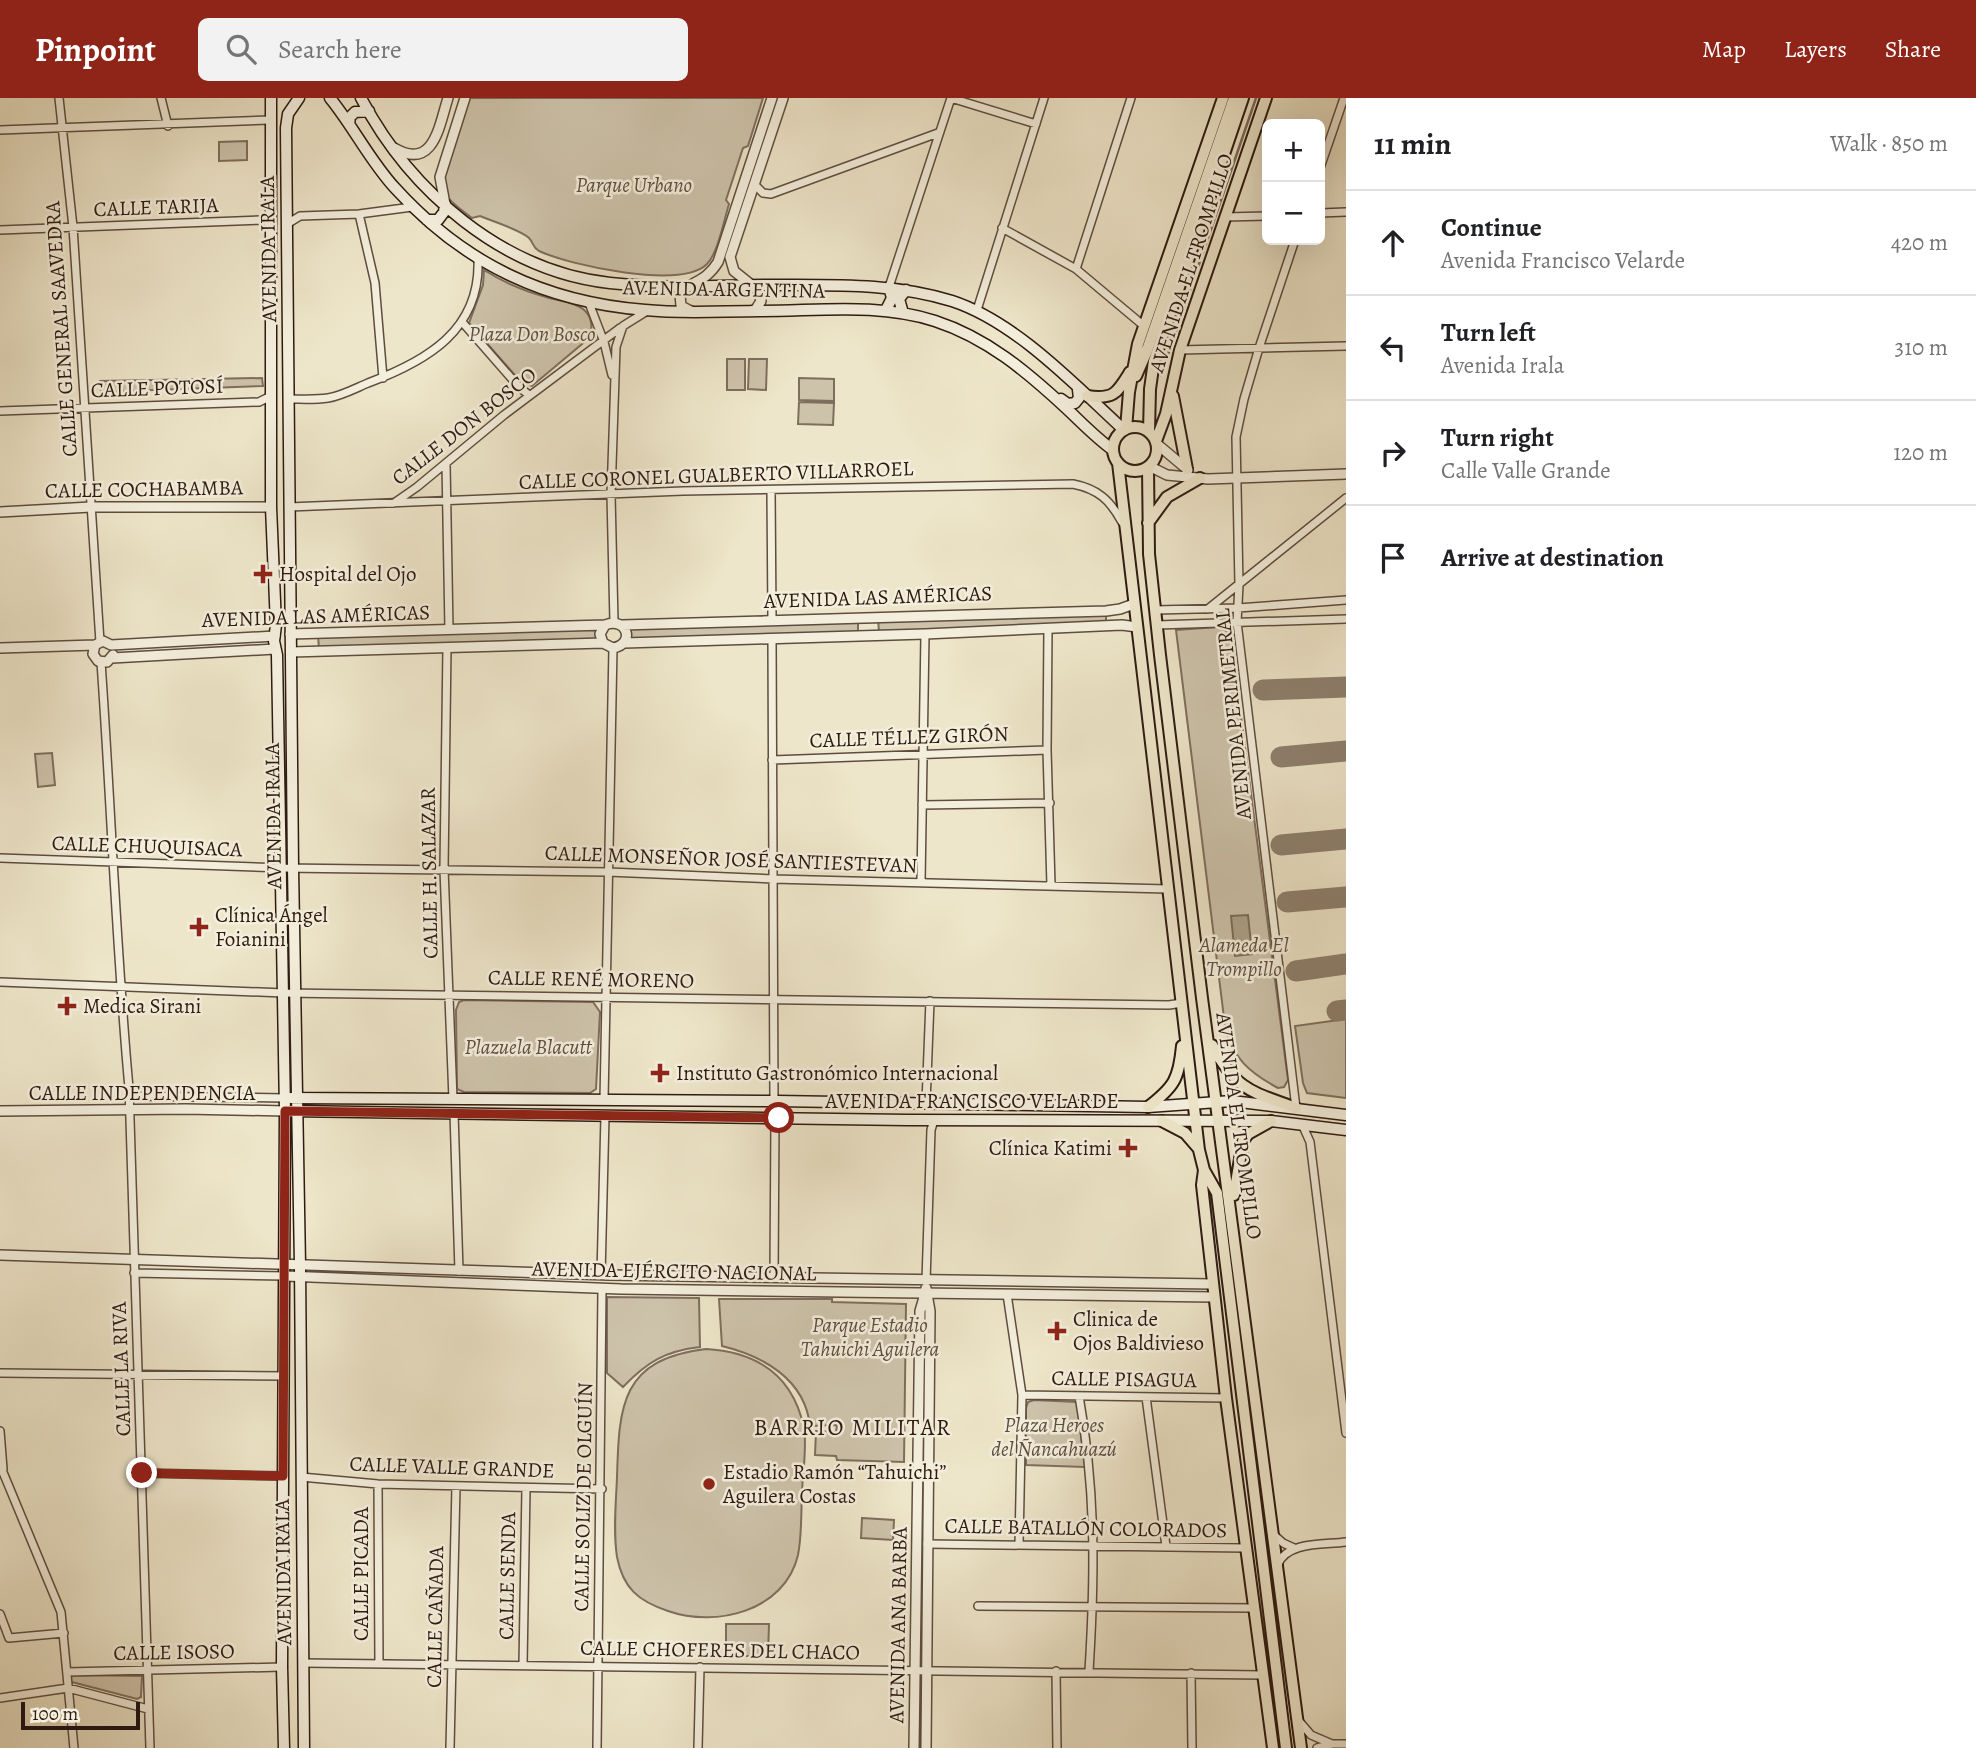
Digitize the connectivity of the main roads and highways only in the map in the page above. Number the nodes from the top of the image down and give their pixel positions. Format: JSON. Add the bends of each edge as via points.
{"nodes":[{"id":1,"x":271,"y":98,"type":"edge"},
{"id":2,"x":299,"y":98,"type":"edge"},
{"id":3,"x":330,"y":98,"type":"edge"},
{"id":4,"x":361,"y":98,"type":"edge"},
{"id":5,"x":1223,"y":98,"type":"edge"},
{"id":6,"x":1234,"y":98,"type":"edge"},
{"id":7,"x":1244,"y":98,"type":"edge"},
{"id":8,"x":1266,"y":98,"type":"edge"},
{"id":9,"x":369,"y":111,"type":"junction"},
{"id":10,"x":349,"y":124,"type":"junction"},
{"id":11,"x":1204,"y":168,"type":"junction"},
{"id":12,"x":445,"y":204,"type":"junction"},
{"id":13,"x":427,"y":220,"type":"junction"},
{"id":14,"x":889,"y":286,"type":"junction"},
{"id":15,"x":906,"y":290,"type":"junction"},
{"id":16,"x":886,"y":310,"type":"junction"},
{"id":17,"x":903,"y":313,"type":"junction"},
{"id":18,"x":1134,"y":367,"type":"junction"},
{"id":19,"x":1036,"y":380,"type":"junction"},
{"id":20,"x":1172,"y":383,"type":"junction"},
{"id":21,"x":1129,"y":392,"type":"junction"},
{"id":22,"x":1083,"y":393,"type":"junction"},
{"id":23,"x":1125,"y":429,"type":"junction"},
{"id":24,"x":1154,"y":439,"type":"junction"},
{"id":25,"x":1113,"y":450,"type":"junction"},
{"id":26,"x":1118,"y":463,"type":"junction"},
{"id":27,"x":1148,"y":467,"type":"junction"},
{"id":28,"x":271,"y":507,"type":"junction"},
{"id":29,"x":289,"y":507,"type":"junction"},
{"id":30,"x":1147,"y":526,"type":"junction"},
{"id":31,"x":290,"y":634,"type":"junction"},
{"id":32,"x":275,"y":636,"type":"junction"},
{"id":33,"x":1184,"y":1022,"type":"junction"},
{"id":34,"x":1208,"y":1038,"type":"junction"},
{"id":35,"x":290,"y":1098,"type":"junction"},
{"id":36,"x":453,"y":1099,"type":"junction"},
{"id":37,"x":604,"y":1100,"type":"junction"},
{"id":38,"x":774,"y":1101,"type":"junction"},
{"id":39,"x":1217,"y":1101,"type":"junction"},
{"id":40,"x":1194,"y":1102,"type":"junction"},
{"id":41,"x":926,"y":1103,"type":"junction"},
{"id":42,"x":959,"y":1105,"type":"junction"},
{"id":43,"x":1148,"y":1107,"type":"junction"},
{"id":44,"x":1296,"y":1108,"type":"junction"},
{"id":45,"x":285,"y":1111,"type":"junction"},
{"id":46,"x":296,"y":1111,"type":"junction"},
{"id":47,"x":454,"y":1113,"type":"junction"},
{"id":48,"x":1346,"y":1115,"type":"edge"},
{"id":49,"x":605,"y":1116,"type":"junction"},
{"id":50,"x":776,"y":1118,"type":"junction"},
{"id":51,"x":907,"y":1120,"type":"junction"},
{"id":52,"x":936,"y":1120,"type":"junction"},
{"id":53,"x":1196,"y":1120,"type":"junction"},
{"id":54,"x":1162,"y":1121,"type":"junction"},
{"id":55,"x":1220,"y":1121,"type":"junction"},
{"id":56,"x":1271,"y":1121,"type":"junction"},
{"id":57,"x":1346,"y":1130,"type":"edge"},
{"id":58,"x":1199,"y":1150,"type":"junction"},
{"id":59,"x":1204,"y":1170,"type":"junction"},
{"id":60,"x":1232,"y":1211,"type":"junction"},
{"id":61,"x":1257,"y":1509,"type":"junction"},
{"id":62,"x":1250,"y":1580,"type":"junction"},
{"id":63,"x":284,"y":1748,"type":"edge"},
{"id":64,"x":304,"y":1748,"type":"edge"},
{"id":65,"x":1273,"y":1748,"type":"edge"},
{"id":66,"x":1286,"y":1748,"type":"edge"},
{"id":67,"x":1301,"y":1748,"type":"edge"}],
"edges":[{"from":1,"to":28,"type":"main road","name":"AVENIDA IRALA"},
{"from":2,"to":29,"type":"main road","name":"AVENIDA IRALA","via":[[286,120]]},
{"from":3,"to":10,"type":"main road","name":"AVENIDA ARGENTINA"},
{"from":4,"to":9,"type":"main road","name":"AVENIDA ARGENTINA"},
{"from":5,"to":11,"type":"main road","name":"AVENIDA EL TROMPILLO"},
{"from":6,"to":11,"type":"main road","name":"AVENIDA EL TROMPILLO"},
{"from":7,"to":24,"type":"main road","name":"AVENIDA EL TROMPILLO","via":[[1154,362],[1150,389]]},
{"from":8,"to":20,"type":"main road","name":"AVENIDA EL TROMPILLO"},
{"from":9,"to":10,"type":"main road","via":[[355,112]]},
{"from":9,"to":12,"type":"main road","name":"AVENIDA ARGENTINA","via":[[415,176]]},
{"from":10,"to":13,"type":"main road","name":"AVENIDA ARGENTINA","via":[[392,186]]},
{"from":11,"to":18,"type":"main road","name":"AVENIDA EL TROMPILLO","via":[[1144,326]]},
{"from":11,"to":21,"type":"main road","name":"AVENIDA EL TROMPILLO","via":[[1146,354]]},
{"from":12,"to":13,"type":"main road","via":[[438,219]]},
{"from":12,"to":14,"type":"main road","name":"AVENIDA ARGENTINA","via":[[501,246],[552,268],[609,283]]},
{"from":13,"to":16,"type":"main road","name":"AVENIDA ARGENTINA","via":[[478,259],[517,280],[589,303],[648,311]]},
{"from":14,"to":15,"type":"main road","name":"AVENIDA ARGENTINA"},
{"from":14,"to":16,"type":"main road","via":[[892,298]]},
{"from":15,"to":17,"type":"main road","via":[[899,299]]},
{"from":15,"to":22,"type":"main road","name":"AVENIDA ARGENTINA","via":[[977,310],[1033,347]]},
{"from":16,"to":17,"type":"main road","name":"AVENIDA ARGENTINA"},
{"from":17,"to":19,"type":"main road","name":"AVENIDA ARGENTINA","via":[[979,339]]},
{"from":18,"to":21,"type":"main road","name":"AVENIDA EL TROMPILLO"},
{"from":18,"to":22,"type":"main road","via":[[1109,397]]},
{"from":19,"to":22,"type":"main road","via":[[1068,404]]},
{"from":19,"to":25,"type":"main road","name":"AVENIDA ARGENTINA"},
{"from":20,"to":24,"type":"main road","name":"AVENIDA EL TROMPILLO","via":[[1166,414]]},
{"from":20,"to":30,"type":"main road","via":[[1177,426],[1194,475],[1167,497]]},
{"from":21,"to":23,"type":"main road","name":"AVENIDA EL TROMPILLO"},
{"from":22,"to":23,"type":"main road","name":"AVENIDA ARGENTINA"},
{"from":23,"to":24,"type":"main road","via":[[1138,427]]},
{"from":23,"to":25,"type":"main road"},
{"from":24,"to":27,"type":"main road","via":[[1156,456]]},
{"from":25,"to":26,"type":"main road"},
{"from":26,"to":27,"type":"main road","via":[[1132,471]]},
{"from":26,"to":33,"type":"main road","name":"AVENIDA EL TROMPILLO"},
{"from":27,"to":30,"type":"main road","name":"AVENIDA EL TROMPILLO"},
{"from":28,"to":29,"type":"main road","name":"CALLE COCHABAMBA"},
{"from":28,"to":32,"type":"main road","name":"AVENIDA IRALA"},
{"from":29,"to":31,"type":"main road","name":"AVENIDA IRALA"},
{"from":30,"to":34,"type":"main road","name":"AVENIDA EL TROMPILLO"},
{"from":31,"to":32,"type":"main road","name":"AVENIDA LAS AMÉRICAS"},
{"from":31,"to":35,"type":"main road","name":"AVENIDA IRALA","via":[[294,993]]},
{"from":32,"to":35,"type":"main road","name":"AVENIDA IRALA","via":[[283,993]]},
{"from":33,"to":40,"type":"main road","name":"AVENIDA EL TROMPILLO"},
{"from":33,"to":43,"type":"main road","via":[[1175,1082]]},
{"from":34,"to":39,"type":"main road","name":"AVENIDA EL TROMPILLO"},
{"from":34,"to":44,"type":"main road","via":[[1248,1091]]},
{"from":35,"to":36,"type":"main road","name":"AVENIDA FRANCISCO VELARDE"},
{"from":35,"to":45,"type":"main road","name":"AVENIDA IRALA"},
{"from":35,"to":46,"type":"main road","name":"AVENIDA IRALA"},
{"from":36,"to":37,"type":"main road","name":"AVENIDA FRANCISCO VELARDE"},
{"from":36,"to":47,"type":"main road","via":[[460,1106]]},
{"from":37,"to":38,"type":"main road","name":"AVENIDA FRANCISCO VELARDE"},
{"from":37,"to":49,"type":"main road","via":[[612,1107]]},
{"from":38,"to":41,"type":"main road","name":"AVENIDA FRANCISCO VELARDE"},
{"from":38,"to":50,"type":"main road","via":[[784,1111]]},
{"from":39,"to":40,"type":"main road","name":"AVENIDA FRANCISCO VELARDE"},
{"from":39,"to":44,"type":"main road","name":"AVENIDA FRANCISCO VELARDE"},
{"from":39,"to":55,"type":"main road","name":"AVENIDA EL TROMPILLO"},
{"from":40,"to":43,"type":"main road","name":"AVENIDA FRANCISCO VELARDE"},
{"from":40,"to":53,"type":"main road","name":"AVENIDA EL TROMPILLO"},
{"from":41,"to":42,"type":"main road","name":"AVENIDA FRANCISCO VELARDE"},
{"from":41,"to":51,"type":"main road","via":[[921,1113]]},
{"from":42,"to":43,"type":"main road","name":"AVENIDA FRANCISCO VELARDE"},
{"from":42,"to":52,"type":"main road","via":[[940,1110]]},
{"from":44,"to":48,"type":"main road","name":"AVENIDA FRANCISCO VELARDE"},
{"from":45,"to":46,"type":"main road","name":"AVENIDA FRANCISCO VELARDE"},
{"from":45,"to":63,"type":"main road","name":"AVENIDA IRALA"},
{"from":46,"to":47,"type":"main road","name":"AVENIDA FRANCISCO VELARDE"},
{"from":46,"to":64,"type":"main road","name":"AVENIDA IRALA"},
{"from":47,"to":49,"type":"main road","name":"AVENIDA FRANCISCO VELARDE"},
{"from":49,"to":50,"type":"main road","name":"AVENIDA FRANCISCO VELARDE"},
{"from":50,"to":51,"type":"main road","name":"AVENIDA FRANCISCO VELARDE"},
{"from":51,"to":52,"type":"main road","name":"AVENIDA FRANCISCO VELARDE"},
{"from":52,"to":54,"type":"main road","name":"AVENIDA FRANCISCO VELARDE"},
{"from":53,"to":54,"type":"main road","name":"AVENIDA FRANCISCO VELARDE"},
{"from":53,"to":55,"type":"main road","name":"AVENIDA FRANCISCO VELARDE"},
{"from":53,"to":58,"type":"main road","name":"AVENIDA EL TROMPILLO"},
{"from":54,"to":58,"type":"main road","via":[[1185,1133]]},
{"from":55,"to":56,"type":"main road","name":"AVENIDA FRANCISCO VELARDE"},
{"from":55,"to":60,"type":"main road","name":"AVENIDA EL TROMPILLO"},
{"from":56,"to":57,"type":"main road","name":"AVENIDA FRANCISCO VELARDE"},
{"from":56,"to":60,"type":"main road","via":[[1243,1141]]},
{"from":58,"to":59,"type":"main road","name":"AVENIDA EL TROMPILLO"},
{"from":59,"to":61,"type":"main road","name":"AVENIDA EL TROMPILLO","via":[[1217,1193]]},
{"from":59,"to":62,"type":"main road","name":"AVENIDA EL TROMPILLO","via":[[1213,1297]]},
{"from":60,"to":67,"type":"main road","name":"AVENIDA EL TROMPILLO"},
{"from":61,"to":62,"type":"main road"},
{"from":61,"to":66,"type":"main road","name":"AVENIDA EL TROMPILLO"},
{"from":62,"to":65,"type":"main road","name":"AVENIDA EL TROMPILLO"}]}
